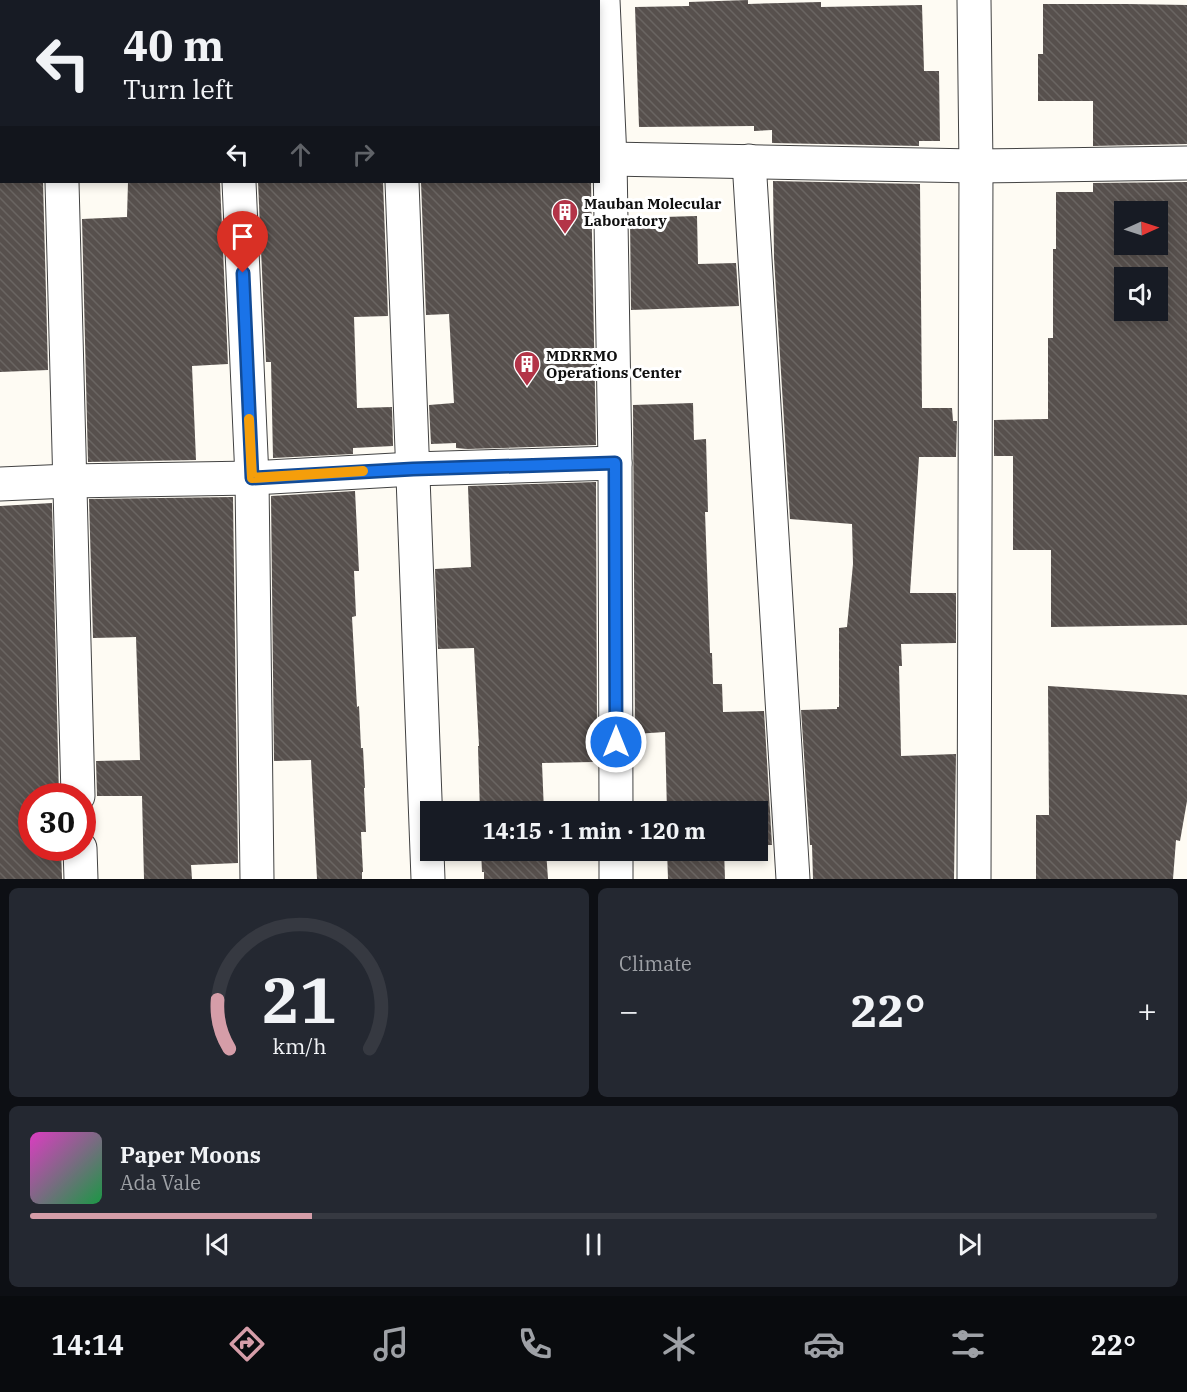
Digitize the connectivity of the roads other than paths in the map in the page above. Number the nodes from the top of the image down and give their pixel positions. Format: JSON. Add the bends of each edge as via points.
{"nodes":[{"id":1,"x":603,"y":0,"type":"edge"},
{"id":2,"x":974,"y":0,"type":"edge"},
{"id":3,"x":610,"y":159,"type":"junction"},
{"id":4,"x":749,"y":162,"type":"junction"},
{"id":5,"x":1187,"y":162,"type":"edge"},
{"id":6,"x":976,"y":166,"type":"junction"},
{"id":7,"x":62,"y":183,"type":"edge"},
{"id":8,"x":239,"y":183,"type":"edge"},
{"id":9,"x":402,"y":183,"type":"edge"},
{"id":10,"x":615,"y":463,"type":"junction"},
{"id":11,"x":413,"y":469,"type":"junction"},
{"id":12,"x":252,"y":478,"type":"junction"},
{"id":13,"x":69,"y":481,"type":"junction"},
{"id":14,"x":0,"y":484,"type":"edge"},
{"id":15,"x":78,"y":783,"type":"edge"},
{"id":16,"x":616,"y":801,"type":"edge"},
{"id":17,"x":80,"y":861,"type":"edge"},
{"id":18,"x":616,"y":861,"type":"edge"},
{"id":19,"x":81,"y":879,"type":"edge"},
{"id":20,"x":257,"y":879,"type":"edge"},
{"id":21,"x":428,"y":879,"type":"edge"},
{"id":22,"x":616,"y":879,"type":"edge"},
{"id":23,"x":793,"y":879,"type":"edge"},
{"id":24,"x":974,"y":879,"type":"edge"}],
"edges":[{"from":1,"to":3,"type":"street"},
{"from":2,"to":6,"type":"street"},
{"from":3,"to":4,"type":"street"},
{"from":3,"to":10,"type":"street"},
{"from":4,"to":6,"type":"street"},
{"from":4,"to":23,"type":"street"},
{"from":5,"to":6,"type":"street"},
{"from":6,"to":24,"type":"street"},
{"from":7,"to":13,"type":"street"},
{"from":8,"to":12,"type":"street"},
{"from":9,"to":11,"type":"street"},
{"from":10,"to":11,"type":"street"},
{"from":10,"to":16,"type":"street"},
{"from":11,"to":12,"type":"street"},
{"from":11,"to":21,"type":"street"},
{"from":12,"to":13,"type":"street"},
{"from":12,"to":20,"type":"street"},
{"from":13,"to":14,"type":"street"},
{"from":13,"to":15,"type":"street"},
{"from":17,"to":19,"type":"street"},
{"from":18,"to":22,"type":"street"}]}
